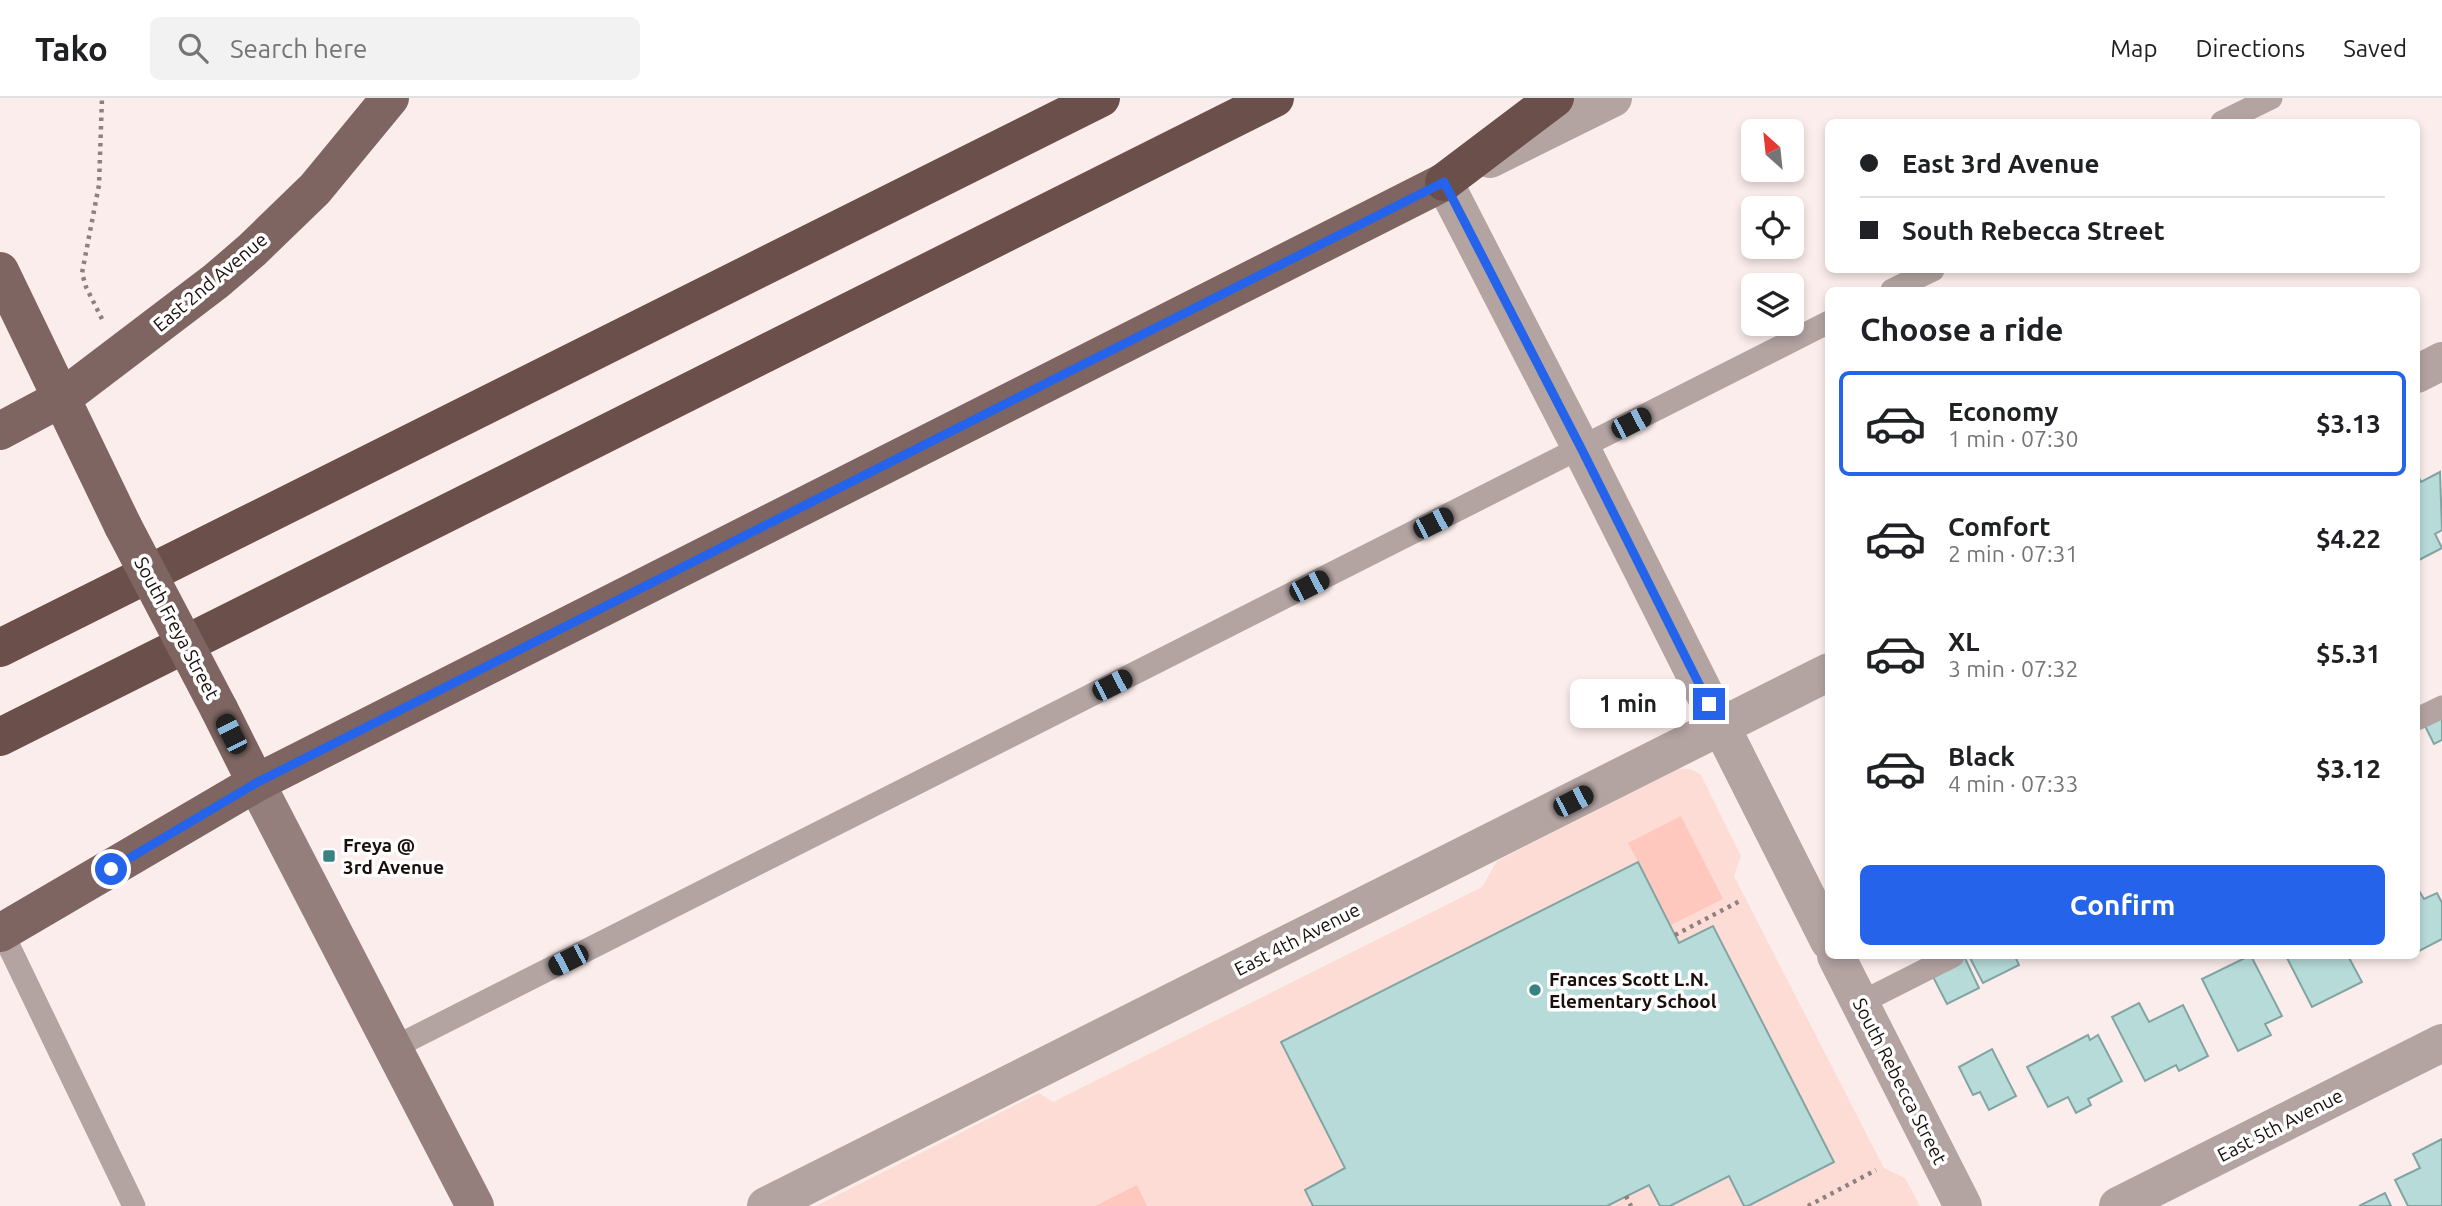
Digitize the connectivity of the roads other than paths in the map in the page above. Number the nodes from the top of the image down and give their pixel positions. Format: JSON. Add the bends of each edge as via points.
{"nodes":[{"id":1,"x":390,"y":98,"type":"edge"},
{"id":2,"x":1101,"y":98,"type":"edge"},
{"id":3,"x":1275,"y":98,"type":"edge"},
{"id":4,"x":1555,"y":98,"type":"edge"},
{"id":5,"x":1613,"y":98,"type":"edge"},
{"id":6,"x":2271,"y":98,"type":"edge"},
{"id":7,"x":2228,"y":119,"type":"edge"},
{"id":8,"x":1444,"y":182,"type":"junction"},
{"id":9,"x":0,"y":271,"type":"edge"},
{"id":10,"x":1927,"y":273,"type":"edge"},
{"id":11,"x":1898,"y":287,"type":"edge"},
{"id":12,"x":1825,"y":325,"type":"edge"},
{"id":13,"x":2442,"y":361,"type":"edge"},
{"id":14,"x":2420,"y":372,"type":"edge"},
{"id":15,"x":62,"y":398,"type":"junction"},
{"id":16,"x":0,"y":431,"type":"edge"},
{"id":17,"x":1581,"y":448,"type":"junction"},
{"id":18,"x":0,"y":648,"type":"edge"},
{"id":19,"x":1825,"y":674,"type":"edge"},
{"id":20,"x":2442,"y":706,"type":"edge"},
{"id":21,"x":2420,"y":717,"type":"edge"},
{"id":22,"x":1720,"y":727,"type":"junction"},
{"id":23,"x":0,"y":737,"type":"edge"},
{"id":24,"x":256,"y":783,"type":"junction"},
{"id":25,"x":1,"y":933,"type":"edge"},
{"id":26,"x":1825,"y":933,"type":"edge"},
{"id":27,"x":1838,"y":959,"type":"edge"},
{"id":28,"x":1947,"y":959,"type":"edge"},
{"id":29,"x":1860,"y":1003,"type":"junction"},
{"id":30,"x":2442,"y":1043,"type":"edge"},
{"id":31,"x":395,"y":1048,"type":"junction"},
{"id":32,"x":134,"y":1206,"type":"edge"},
{"id":33,"x":475,"y":1206,"type":"edge"},
{"id":34,"x":766,"y":1206,"type":"edge"},
{"id":35,"x":1963,"y":1206,"type":"edge"},
{"id":36,"x":2118,"y":1206,"type":"edge"}],
"edges":[{"from":1,"to":15,"type":"main road","name":"East 2nd Avenue","via":[[315,189],[252,250]]},
{"from":2,"to":18,"type":"highway"},
{"from":3,"to":23,"type":"highway"},
{"from":4,"to":8,"type":"highway"},
{"from":5,"to":8,"type":"street"},
{"from":6,"to":7,"type":"lane"},
{"from":8,"to":17,"type":"street"},
{"from":8,"to":24,"type":"main road"},
{"from":9,"to":15,"type":"main road","name":"South Freya Street"},
{"from":10,"to":11,"type":"lane"},
{"from":12,"to":17,"type":"lane"},
{"from":13,"to":14,"type":"street"},
{"from":15,"to":16,"type":"main road","name":"East 2nd Avenue"},
{"from":15,"to":24,"type":"main road","name":"South Freya Street","bridge":true},
{"from":17,"to":22,"type":"street"},
{"from":17,"to":31,"type":"lane"},
{"from":19,"to":22,"type":"street","name":"East 4th Avenue"},
{"from":20,"to":21,"type":"lane"},
{"from":22,"to":26,"type":"street"},
{"from":22,"to":34,"type":"street","name":"East 4th Avenue"},
{"from":24,"to":25,"type":"main road"},
{"from":24,"to":31,"type":"main road","name":"South Freya Street"},
{"from":25,"to":32,"type":"lane"},
{"from":27,"to":29,"type":"street","name":"South Rebecca Street"},
{"from":28,"to":29,"type":"lane"},
{"from":29,"to":35,"type":"street","name":"South Rebecca Street"},
{"from":30,"to":36,"type":"street","name":"East 5th Avenue"},
{"from":31,"to":33,"type":"main road","name":"South Freya Street"}]}
